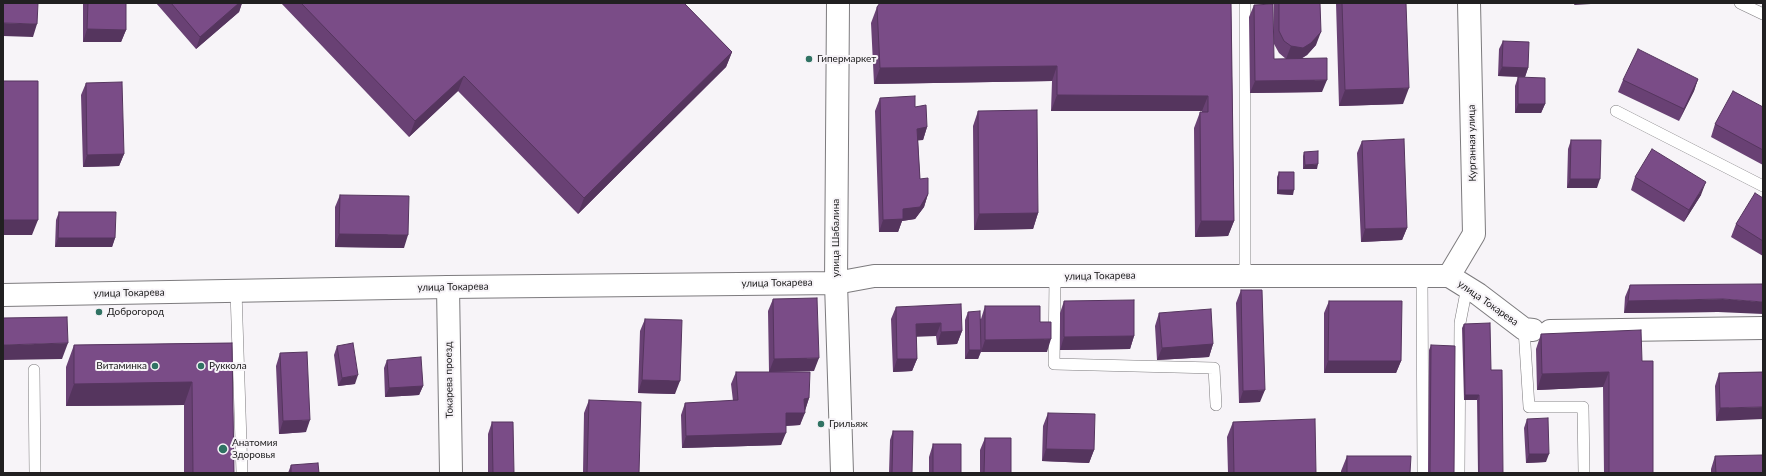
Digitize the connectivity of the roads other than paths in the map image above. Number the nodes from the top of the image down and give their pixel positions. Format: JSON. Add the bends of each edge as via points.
{"nodes":[{"id":1,"x":838,"y":3,"type":"edge"},
{"id":2,"x":1245,"y":3,"type":"edge"},
{"id":3,"x":1469,"y":3,"type":"edge"},
{"id":4,"x":1740,"y":3,"type":"edge"},
{"id":5,"x":1763,"y":14,"type":"edge"},
{"id":6,"x":1616,"y":111,"type":"dead end"},
{"id":7,"x":1763,"y":186,"type":"edge"},
{"id":8,"x":1245,"y":275,"type":"junction"},
{"id":9,"x":1422,"y":276,"type":"junction"},
{"id":10,"x":1449,"y":276,"type":"junction"},
{"id":11,"x":1055,"y":277,"type":"junction"},
{"id":12,"x":836,"y":282,"type":"junction"},
{"id":13,"x":448,"y":287,"type":"junction"},
{"id":14,"x":1467,"y":288,"type":"junction"},
{"id":15,"x":236,"y":291,"type":"junction"},
{"id":16,"x":3,"y":295,"type":"edge"},
{"id":17,"x":1763,"y":328,"type":"edge"},
{"id":18,"x":1536,"y":330,"type":"junction"},
{"id":19,"x":34,"y":370,"type":"dead end"},
{"id":20,"x":1216,"y":406,"type":"dead end"},
{"id":21,"x":35,"y":473,"type":"edge"},
{"id":22,"x":242,"y":473,"type":"edge"},
{"id":23,"x":451,"y":473,"type":"edge"},
{"id":24,"x":842,"y":473,"type":"edge"},
{"id":25,"x":1423,"y":473,"type":"edge"},
{"id":26,"x":1459,"y":473,"type":"edge"},
{"id":27,"x":1584,"y":473,"type":"edge"}],
"edges":[{"from":1,"to":12,"type":"street","name":"улица Шабалина"},
{"from":2,"to":8,"type":"lane"},
{"from":3,"to":10,"type":"street","name":"Курганная улица","via":[[1474,234]]},
{"from":4,"to":5,"type":"lane"},
{"from":6,"to":7,"type":"lane"},
{"from":8,"to":9,"type":"street","name":"улица Токарева"},
{"from":8,"to":11,"type":"street","name":"улица Токарева"},
{"from":9,"to":10,"type":"street","name":"улица Токарева"},
{"from":9,"to":25,"type":"lane"},
{"from":10,"to":14,"type":"street","name":"улица Токарева"},
{"from":11,"to":12,"type":"street","name":"улица Токарева","via":[[874,276]]},
{"from":11,"to":20,"type":"lane","via":[[1054,364],[1214,368]]},
{"from":12,"to":13,"type":"street","name":"улица Токарева"},
{"from":12,"to":24,"type":"street","name":"улица Шабалина"},
{"from":13,"to":15,"type":"street","name":"улица Токарева"},
{"from":13,"to":23,"type":"street","name":"Токарева проезд"},
{"from":14,"to":18,"type":"street","name":"улица Токарева"},
{"from":14,"to":26,"type":"lane","via":[[1460,323]]},
{"from":15,"to":16,"type":"street","name":"улица Токарева"},
{"from":15,"to":22,"type":"lane"},
{"from":17,"to":18,"type":"street"},
{"from":18,"to":27,"type":"lane","via":[[1529,408],[1583,407]]},
{"from":19,"to":21,"type":"lane"}]}
